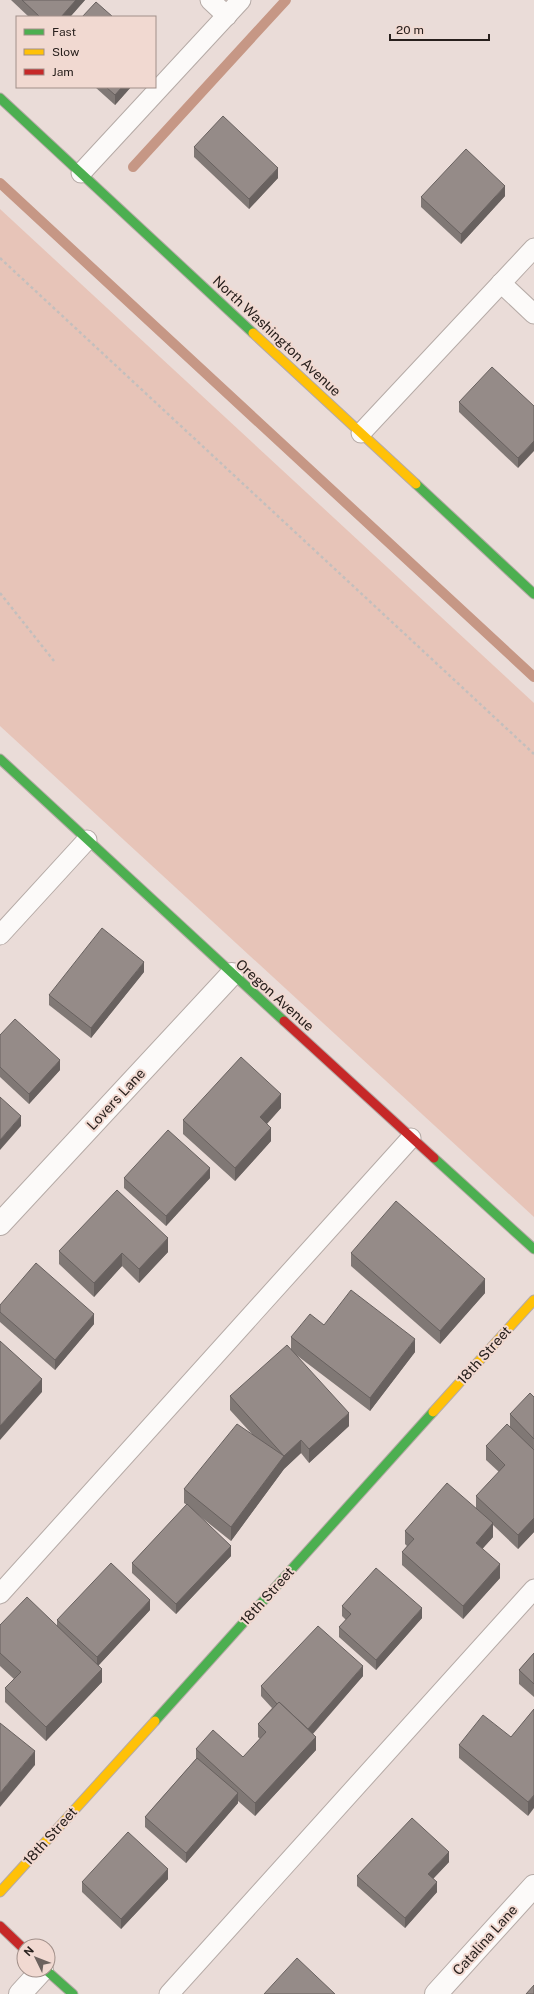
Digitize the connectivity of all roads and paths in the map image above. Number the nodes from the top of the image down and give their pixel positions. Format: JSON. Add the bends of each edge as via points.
{"nodes":[{"id":1,"x":210,"y":0,"type":"edge"},
{"id":2,"x":241,"y":0,"type":"edge"},
{"id":3,"x":227,"y":16,"type":"junction"},
{"id":4,"x":0,"y":98,"type":"edge"},
{"id":5,"x":82,"y":173,"type":"junction"},
{"id":6,"x":534,"y":248,"type":"edge"},
{"id":7,"x":0,"y":258,"type":"edge"},
{"id":8,"x":501,"y":283,"type":"junction"},
{"id":9,"x":534,"y":314,"type":"edge"},
{"id":10,"x":361,"y":433,"type":"junction"},
{"id":11,"x":0,"y":593,"type":"edge"},
{"id":12,"x":534,"y":594,"type":"edge"},
{"id":13,"x":54,"y":661,"type":"dead end"},
{"id":14,"x":534,"y":754,"type":"edge"},
{"id":15,"x":0,"y":759,"type":"edge"},
{"id":16,"x":87,"y":840,"type":"junction"},
{"id":17,"x":0,"y":935,"type":"edge"},
{"id":18,"x":232,"y":974,"type":"junction"},
{"id":19,"x":411,"y":1138,"type":"junction"},
{"id":20,"x":0,"y":1224,"type":"edge"},
{"id":21,"x":534,"y":1249,"type":"edge"},
{"id":22,"x":534,"y":1300,"type":"edge"},
{"id":23,"x":534,"y":1589,"type":"edge"},
{"id":24,"x":0,"y":1594,"type":"edge"},
{"id":25,"x":534,"y":1886,"type":"edge"},
{"id":26,"x":0,"y":1892,"type":"edge"},
{"id":27,"x":0,"y":1926,"type":"edge"},
{"id":28,"x":16,"y":1941,"type":"edge"},
{"id":29,"x":35,"y":1978,"type":"edge"},
{"id":30,"x":55,"y":1978,"type":"edge"},
{"id":31,"x":20,"y":1994,"type":"edge"},
{"id":32,"x":73,"y":1994,"type":"edge"},
{"id":33,"x":169,"y":1994,"type":"edge"},
{"id":34,"x":436,"y":1994,"type":"edge"}],
"edges":[{"from":1,"to":3,"type":"lane"},
{"from":2,"to":3,"type":"lane"},
{"from":3,"to":5,"type":"lane"},
{"from":4,"to":5,"type":"street","name":"North Washington Avenue"},
{"from":5,"to":10,"type":"street","name":"North Washington Avenue"},
{"from":6,"to":8,"type":"lane"},
{"from":7,"to":14,"type":"path"},
{"from":8,"to":9,"type":"lane"},
{"from":8,"to":10,"type":"lane"},
{"from":10,"to":12,"type":"street","name":"North Washington Avenue"},
{"from":11,"to":13,"type":"path"},
{"from":15,"to":16,"type":"street","name":"Oregon Avenue"},
{"from":16,"to":17,"type":"lane"},
{"from":16,"to":18,"type":"street","name":"Oregon Avenue"},
{"from":18,"to":19,"type":"street","name":"Oregon Avenue"},
{"from":18,"to":20,"type":"street","name":"Lovers Lane"},
{"from":19,"to":21,"type":"street","name":"Oregon Avenue"},
{"from":19,"to":24,"type":"lane"},
{"from":22,"to":26,"type":"street","name":"18th Street"},
{"from":23,"to":33,"type":"lane"},
{"from":25,"to":34,"type":"street","name":"Catalina Lane"},
{"from":27,"to":28,"type":"street"},
{"from":29,"to":31,"type":"street"},
{"from":30,"to":32,"type":"street"}]}
